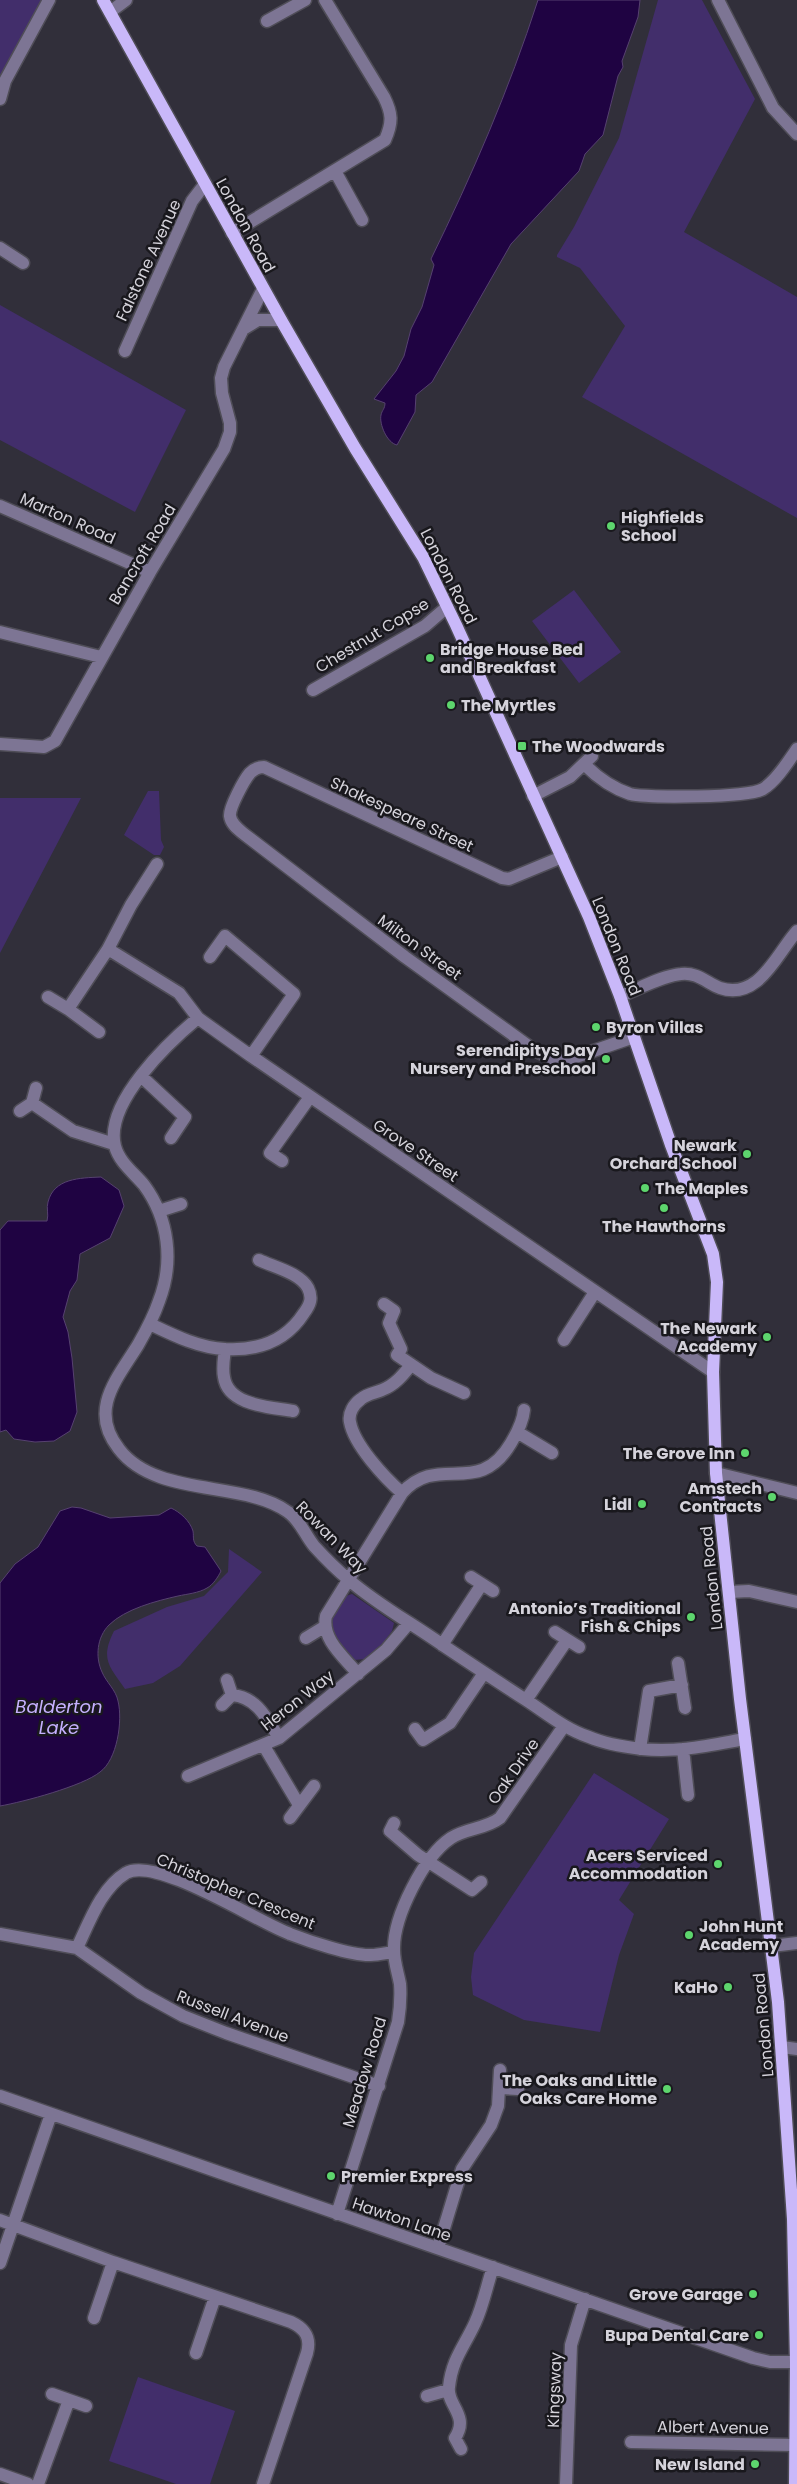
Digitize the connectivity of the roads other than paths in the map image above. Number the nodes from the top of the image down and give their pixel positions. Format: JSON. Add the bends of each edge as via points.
{"nodes":[{"id":1,"x":49,"y":0,"type":"edge"},
{"id":2,"x":103,"y":0,"type":"edge"},
{"id":3,"x":126,"y":0,"type":"edge"},
{"id":4,"x":305,"y":0,"type":"edge"},
{"id":5,"x":325,"y":0,"type":"edge"},
{"id":6,"x":718,"y":0,"type":"edge"},
{"id":7,"x":110,"y":12,"type":"junction"},
{"id":8,"x":267,"y":21,"type":"dead end"},
{"id":9,"x":0,"y":99,"type":"edge"},
{"id":10,"x":797,"y":134,"type":"edge"},
{"id":11,"x":334,"y":171,"type":"junction"},
{"id":12,"x":205,"y":184,"type":"junction"},
{"id":13,"x":362,"y":220,"type":"dead end"},
{"id":14,"x":232,"y":233,"type":"junction"},
{"id":15,"x":0,"y":248,"type":"edge"},
{"id":16,"x":23,"y":263,"type":"dead end"},
{"id":17,"x":264,"y":290,"type":"junction"},
{"id":18,"x":281,"y":320,"type":"junction"},
{"id":19,"x":246,"y":328,"type":"junction"},
{"id":20,"x":124,"y":351,"type":"dead end"},
{"id":21,"x":0,"y":506,"type":"edge"},
{"id":22,"x":150,"y":572,"type":"junction"},
{"id":23,"x":447,"y":607,"type":"junction"},
{"id":24,"x":0,"y":632,"type":"edge"},
{"id":25,"x":101,"y":658,"type":"junction"},
{"id":26,"x":314,"y":690,"type":"dead end"},
{"id":27,"x":0,"y":744,"type":"edge"},
{"id":28,"x":797,"y":748,"type":"edge"},
{"id":29,"x":240,"y":791,"type":"joint"},
{"id":30,"x":533,"y":796,"type":"junction"},
{"id":31,"x":562,"y":857,"type":"junction"},
{"id":32,"x":157,"y":864,"type":"dead end"},
{"id":33,"x":797,"y":931,"type":"edge"},
{"id":34,"x":108,"y":950,"type":"junction"},
{"id":35,"x":210,"y":957,"type":"dead end"},
{"id":36,"x":294,"y":994,"type":"junction"},
{"id":37,"x":620,"y":996,"type":"junction"},
{"id":38,"x":48,"y":997,"type":"dead end"},
{"id":39,"x":306,"y":1002,"type":"dead end"},
{"id":40,"x":68,"y":1009,"type":"junction"},
{"id":41,"x":198,"y":1018,"type":"junction"},
{"id":42,"x":100,"y":1032,"type":"dead end"},
{"id":43,"x":634,"y":1037,"type":"junction"},
{"id":44,"x":250,"y":1056,"type":"junction"},
{"id":45,"x":142,"y":1077,"type":"junction"},
{"id":46,"x":36,"y":1088,"type":"dead end"},
{"id":47,"x":310,"y":1097,"type":"junction"},
{"id":48,"x":32,"y":1104,"type":"junction"},
{"id":49,"x":20,"y":1111,"type":"dead end"},
{"id":50,"x":171,"y":1138,"type":"dead end"},
{"id":51,"x":114,"y":1144,"type":"junction"},
{"id":52,"x":282,"y":1161,"type":"dead end"},
{"id":53,"x":182,"y":1204,"type":"dead end"},
{"id":54,"x":159,"y":1212,"type":"junction"},
{"id":55,"x":259,"y":1260,"type":"dead end"},
{"id":56,"x":595,"y":1292,"type":"junction"},
{"id":57,"x":384,"y":1304,"type":"dead end"},
{"id":58,"x":150,"y":1324,"type":"junction"},
{"id":59,"x":564,"y":1340,"type":"dead end"},
{"id":60,"x":225,"y":1349,"type":"junction"},
{"id":61,"x":411,"y":1365,"type":"junction"},
{"id":62,"x":712,"y":1372,"type":"junction"},
{"id":63,"x":464,"y":1393,"type":"dead end"},
{"id":64,"x":524,"y":1410,"type":"dead end"},
{"id":65,"x":287,"y":1413,"type":"dead end"},
{"id":66,"x":517,"y":1432,"type":"junction"},
{"id":67,"x":552,"y":1453,"type":"dead end"},
{"id":68,"x":716,"y":1473,"type":"junction"},
{"id":69,"x":402,"y":1493,"type":"junction"},
{"id":70,"x":797,"y":1493,"type":"edge"},
{"id":71,"x":471,"y":1577,"type":"dead end"},
{"id":72,"x":348,"y":1580,"type":"junction"},
{"id":73,"x":729,"y":1592,"type":"junction"},
{"id":74,"x":797,"y":1602,"type":"edge"},
{"id":75,"x":409,"y":1623,"type":"junction"},
{"id":76,"x":324,"y":1627,"type":"junction"},
{"id":77,"x":555,"y":1632,"type":"dead end"},
{"id":78,"x":306,"y":1638,"type":"dead end"},
{"id":79,"x":567,"y":1640,"type":"junction"},
{"id":80,"x":442,"y":1644,"type":"junction"},
{"id":81,"x":579,"y":1647,"type":"dead end"},
{"id":82,"x":678,"y":1663,"type":"dead end"},
{"id":83,"x":484,"y":1673,"type":"junction"},
{"id":84,"x":358,"y":1674,"type":"junction"},
{"id":85,"x":227,"y":1680,"type":"dead end"},
{"id":86,"x":682,"y":1685,"type":"junction"},
{"id":87,"x":232,"y":1695,"type":"junction"},
{"id":88,"x":526,"y":1700,"type":"junction"},
{"id":89,"x":222,"y":1705,"type":"dead end"},
{"id":90,"x":685,"y":1708,"type":"dead end"},
{"id":91,"x":564,"y":1726,"type":"junction"},
{"id":92,"x":415,"y":1729,"type":"dead end"},
{"id":93,"x":279,"y":1738,"type":"junction"},
{"id":94,"x":745,"y":1739,"type":"junction"},
{"id":95,"x":264,"y":1746,"type":"junction"},
{"id":96,"x":640,"y":1749,"type":"junction"},
{"id":97,"x":683,"y":1750,"type":"junction"},
{"id":98,"x":188,"y":1776,"type":"dead end"},
{"id":99,"x":314,"y":1786,"type":"dead end"},
{"id":100,"x":688,"y":1795,"type":"dead end"},
{"id":101,"x":299,"y":1805,"type":"junction"},
{"id":102,"x":290,"y":1818,"type":"dead end"},
{"id":103,"x":388,"y":1830,"type":"dead end"},
{"id":104,"x":429,"y":1862,"type":"junction"},
{"id":105,"x":475,"y":1891,"type":"dead end"},
{"id":106,"x":401,"y":1907,"type":"joint"},
{"id":107,"x":0,"y":1934,"type":"edge"},
{"id":108,"x":797,"y":1943,"type":"edge"},
{"id":109,"x":772,"y":1946,"type":"junction"},
{"id":110,"x":77,"y":1948,"type":"junction"},
{"id":111,"x":394,"y":1952,"type":"junction"},
{"id":112,"x":782,"y":2047,"type":"junction"},
{"id":113,"x":797,"y":2049,"type":"edge"},
{"id":114,"x":500,"y":2070,"type":"dead end"},
{"id":115,"x":378,"y":2086,"type":"junction"},
{"id":116,"x":500,"y":2088,"type":"junction"},
{"id":117,"x":518,"y":2089,"type":"dead end"},
{"id":118,"x":0,"y":2096,"type":"edge"},
{"id":119,"x":51,"y":2114,"type":"junction"},
{"id":120,"x":337,"y":2214,"type":"junction"},
{"id":121,"x":0,"y":2220,"type":"edge"},
{"id":122,"x":13,"y":2225,"type":"junction"},
{"id":123,"x":438,"y":2248,"type":"junction"},
{"id":124,"x":113,"y":2262,"type":"junction"},
{"id":125,"x":0,"y":2263,"type":"edge"},
{"id":126,"x":493,"y":2267,"type":"junction"},
{"id":127,"x":215,"y":2297,"type":"junction"},
{"id":128,"x":585,"y":2299,"type":"junction"},
{"id":129,"x":94,"y":2318,"type":"dead end"},
{"id":130,"x":196,"y":2353,"type":"dead end"},
{"id":131,"x":796,"y":2362,"type":"edge"},
{"id":132,"x":448,"y":2390,"type":"junction"},
{"id":133,"x":52,"y":2394,"type":"dead end"},
{"id":134,"x":426,"y":2396,"type":"dead end"},
{"id":135,"x":69,"y":2400,"type":"junction"},
{"id":136,"x":86,"y":2406,"type":"dead end"},
{"id":137,"x":796,"y":2430,"type":"edge"},
{"id":138,"x":631,"y":2442,"type":"dead end"},
{"id":139,"x":453,"y":2443,"type":"dead end"},
{"id":140,"x":795,"y":2445,"type":"junction"},
{"id":141,"x":0,"y":2474,"type":"edge"},
{"id":142,"x":28,"y":2484,"type":"edge"},
{"id":143,"x":38,"y":2484,"type":"edge"},
{"id":144,"x":263,"y":2484,"type":"edge"},
{"id":145,"x":566,"y":2484,"type":"edge"},
{"id":146,"x":795,"y":2484,"type":"edge"}],
"edges":[{"from":1,"to":9,"type":"street","via":[[5,82]]},
{"from":2,"to":7,"type":"main road","name":"London Road"},
{"from":3,"to":7,"type":"street"},
{"from":4,"to":8,"type":"street"},
{"from":5,"to":11,"type":"street","via":[[392,113],[391,127],[385,140]]},
{"from":6,"to":10,"type":"street","via":[[773,108]]},
{"from":7,"to":12,"type":"main road","name":"London Road"},
{"from":11,"to":13,"type":"street"},
{"from":11,"to":14,"type":"street"},
{"from":12,"to":14,"type":"main road","name":"London Road"},
{"from":12,"to":20,"type":"street","name":"Falstone Avenue","via":[[192,201]]},
{"from":14,"to":17,"type":"main road","name":"London Road"},
{"from":15,"to":16,"type":"street"},
{"from":17,"to":18,"type":"main road","name":"London Road"},
{"from":17,"to":19,"type":"street","name":"Bancroft Road"},
{"from":18,"to":19,"type":"street","via":[[258,320]]},
{"from":18,"to":23,"type":"main road","name":"London Road","via":[[423,557]]},
{"from":19,"to":22,"type":"street","name":"Bancroft Road","via":[[221,378],[230,423],[228,440]]},
{"from":21,"to":22,"type":"street","name":"Marton Road"},
{"from":22,"to":25,"type":"street","name":"Bancroft Road"},
{"from":23,"to":26,"type":"street","name":"Chestnut Copse","via":[[425,626]]},
{"from":23,"to":30,"type":"main road","name":"London Road"},
{"from":24,"to":25,"type":"street"},
{"from":25,"to":27,"type":"street","name":"Bancroft Road","via":[[53,743],[40,747]]},
{"from":28,"to":30,"type":"street","via":[[762,790],[743,794],[631,794],[605,782],[589,760],[563,782]]},
{"from":29,"to":31,"type":"street","name":"Shakespeare Street","via":[[250,773],[257,768],[272,770],[509,879]]},
{"from":29,"to":43,"type":"street","name":"Milton Street","via":[[230,810],[230,818],[244,834],[534,1050],[553,1059],[567,1060]]},
{"from":30,"to":31,"type":"main road","name":"London Road"},
{"from":31,"to":37,"type":"main road","name":"London Road"},
{"from":32,"to":34,"type":"street"},
{"from":33,"to":37,"type":"street","via":[[766,973],[743,988],[725,989],[694,975],[680,974]]},
{"from":34,"to":40,"type":"street"},
{"from":34,"to":41,"type":"street","name":"Grove Street","via":[[180,994]]},
{"from":35,"to":36,"type":"street","via":[[225,936]]},
{"from":36,"to":39,"type":"street"},
{"from":36,"to":44,"type":"street"},
{"from":37,"to":43,"type":"main road","name":"London Road"},
{"from":38,"to":40,"type":"street"},
{"from":40,"to":42,"type":"street"},
{"from":41,"to":44,"type":"street","name":"Grove Street"},
{"from":41,"to":45,"type":"street","via":[[168,1042]]},
{"from":43,"to":62,"type":"main road","name":"London Road","via":[[661,1119],[713,1254],[717,1282]]},
{"from":44,"to":47,"type":"street","name":"Grove Street"},
{"from":45,"to":50,"type":"street","via":[[185,1118]]},
{"from":45,"to":51,"type":"street","via":[[126,1097],[114,1129]]},
{"from":46,"to":48,"type":"street"},
{"from":47,"to":52,"type":"street","via":[[270,1153]]},
{"from":47,"to":56,"type":"street","name":"Grove Street"},
{"from":48,"to":49,"type":"street"},
{"from":48,"to":51,"type":"street","via":[[73,1130]]},
{"from":51,"to":54,"type":"street","name":"Rowan Way"},
{"from":53,"to":54,"type":"street"},
{"from":54,"to":58,"type":"street","name":"Rowan Way","via":[[168,1251],[167,1272]]},
{"from":55,"to":60,"type":"street","via":[[269,1271],[303,1282],[311,1297],[308,1308],[283,1337],[256,1347]]},
{"from":56,"to":59,"type":"street"},
{"from":56,"to":62,"type":"street","name":"Grove Street"},
{"from":57,"to":61,"type":"street","via":[[394,1311],[389,1323],[401,1349],[397,1355]]},
{"from":58,"to":60,"type":"street","via":[[191,1342]]},
{"from":58,"to":72,"type":"street","name":"Rowan Way","via":[[107,1397],[106,1420],[109,1433],[119,1449],[134,1462],[160,1476],[262,1500],[290,1513],[314,1545]]},
{"from":60,"to":65,"type":"street","via":[[224,1378],[233,1393],[249,1402]]},
{"from":61,"to":63,"type":"street"},
{"from":61,"to":69,"type":"street","via":[[391,1385],[360,1399],[350,1416],[352,1428],[362,1446]]},
{"from":62,"to":68,"type":"main road","name":"London Road"},
{"from":64,"to":66,"type":"street"},
{"from":66,"to":67,"type":"street"},
{"from":66,"to":69,"type":"street","via":[[499,1460],[487,1469],[468,1474],[432,1474]]},
{"from":68,"to":70,"type":"street"},
{"from":68,"to":73,"type":"main road","name":"London Road"},
{"from":69,"to":72,"type":"street"},
{"from":71,"to":80,"type":"street","via":[[488,1588]]},
{"from":72,"to":75,"type":"street","name":"Rowan Way"},
{"from":72,"to":76,"type":"street","via":[[326,1616]]},
{"from":73,"to":74,"type":"street","via":[[749,1590]]},
{"from":73,"to":94,"type":"main road","name":"London Road"},
{"from":75,"to":80,"type":"street","name":"Rowan Way"},
{"from":75,"to":84,"type":"street","name":"Heron Way","via":[[386,1650]]},
{"from":76,"to":78,"type":"street"},
{"from":76,"to":84,"type":"street"},
{"from":77,"to":79,"type":"street"},
{"from":79,"to":81,"type":"street"},
{"from":79,"to":88,"type":"street"},
{"from":80,"to":83,"type":"street","name":"Rowan Way"},
{"from":82,"to":86,"type":"street"},
{"from":83,"to":88,"type":"street","name":"Rowan Way"},
{"from":83,"to":92,"type":"street","via":[[450,1723],[423,1740]]},
{"from":84,"to":93,"type":"street","name":"Heron Way"},
{"from":85,"to":87,"type":"street"},
{"from":86,"to":90,"type":"street"},
{"from":86,"to":96,"type":"street","via":[[649,1690]]},
{"from":87,"to":89,"type":"street"},
{"from":87,"to":93,"type":"street","via":[[242,1695],[262,1711]]},
{"from":88,"to":91,"type":"street","name":"Rowan Way"},
{"from":91,"to":96,"type":"street","name":"Rowan Way","via":[[591,1738]]},
{"from":91,"to":104,"type":"street","name":"Oak Drive","via":[[500,1818],[452,1837]]},
{"from":93,"to":95,"type":"street","name":"Heron Way"},
{"from":94,"to":97,"type":"street","name":"Rowan Way"},
{"from":94,"to":109,"type":"main road","name":"London Road"},
{"from":95,"to":98,"type":"street","name":"Heron Way"},
{"from":95,"to":101,"type":"street"},
{"from":96,"to":97,"type":"street","name":"Rowan Way"},
{"from":97,"to":100,"type":"street"},
{"from":99,"to":101,"type":"street"},
{"from":101,"to":102,"type":"street"},
{"from":103,"to":104,"type":"street"},
{"from":104,"to":105,"type":"street"},
{"from":104,"to":106,"type":"street","name":"Oak Drive"},
{"from":106,"to":111,"type":"street","name":"Meadow Road"},
{"from":107,"to":110,"type":"street","name":"Russell Avenue"},
{"from":108,"to":109,"type":"street"},
{"from":109,"to":112,"type":"main road","name":"London Road"},
{"from":110,"to":111,"type":"street","name":"Christopher Crescent","via":[[113,1883],[128,1872],[145,1869],[218,1898],[288,1934],[369,1955]]},
{"from":110,"to":115,"type":"street","name":"Russell Avenue","via":[[141,1993],[183,2016]]},
{"from":111,"to":115,"type":"street","name":"Meadow Road","via":[[400,2008]]},
{"from":112,"to":113,"type":"street"},
{"from":112,"to":131,"type":"main road","name":"London Road","via":[[793,2219]]},
{"from":114,"to":116,"type":"street"},
{"from":115,"to":120,"type":"street","name":"Meadow Road"},
{"from":116,"to":117,"type":"street"},
{"from":116,"to":123,"type":"street","via":[[491,2125],[462,2168]]},
{"from":118,"to":119,"type":"street","name":"Hawton Lane"},
{"from":119,"to":120,"type":"street","name":"Hawton Lane"},
{"from":119,"to":122,"type":"street"},
{"from":120,"to":123,"type":"street","name":"Hawton Lane"},
{"from":121,"to":122,"type":"street"},
{"from":122,"to":124,"type":"street"},
{"from":122,"to":125,"type":"street"},
{"from":123,"to":126,"type":"street","name":"Hawton Lane"},
{"from":124,"to":127,"type":"street"},
{"from":124,"to":129,"type":"street"},
{"from":126,"to":128,"type":"street","name":"Hawton Lane"},
{"from":126,"to":132,"type":"street","via":[[475,2323],[454,2359]]},
{"from":127,"to":130,"type":"street"},
{"from":127,"to":144,"type":"street","via":[[297,2325],[309,2341]]},
{"from":128,"to":131,"type":"street","name":"Hawton Lane","via":[[753,2358]]},
{"from":128,"to":145,"type":"street","name":"Kingsway","via":[[572,2345]]},
{"from":131,"to":137,"type":"main road","name":"London Road"},
{"from":132,"to":134,"type":"street"},
{"from":132,"to":139,"type":"street","via":[[460,2424]]},
{"from":133,"to":135,"type":"street"},
{"from":135,"to":136,"type":"street"},
{"from":135,"to":143,"type":"street"},
{"from":137,"to":140,"type":"main road","name":"London Road"},
{"from":138,"to":140,"type":"street","name":"Albert Avenue"},
{"from":140,"to":146,"type":"main road","name":"London Road"},
{"from":141,"to":142,"type":"street"}]}
